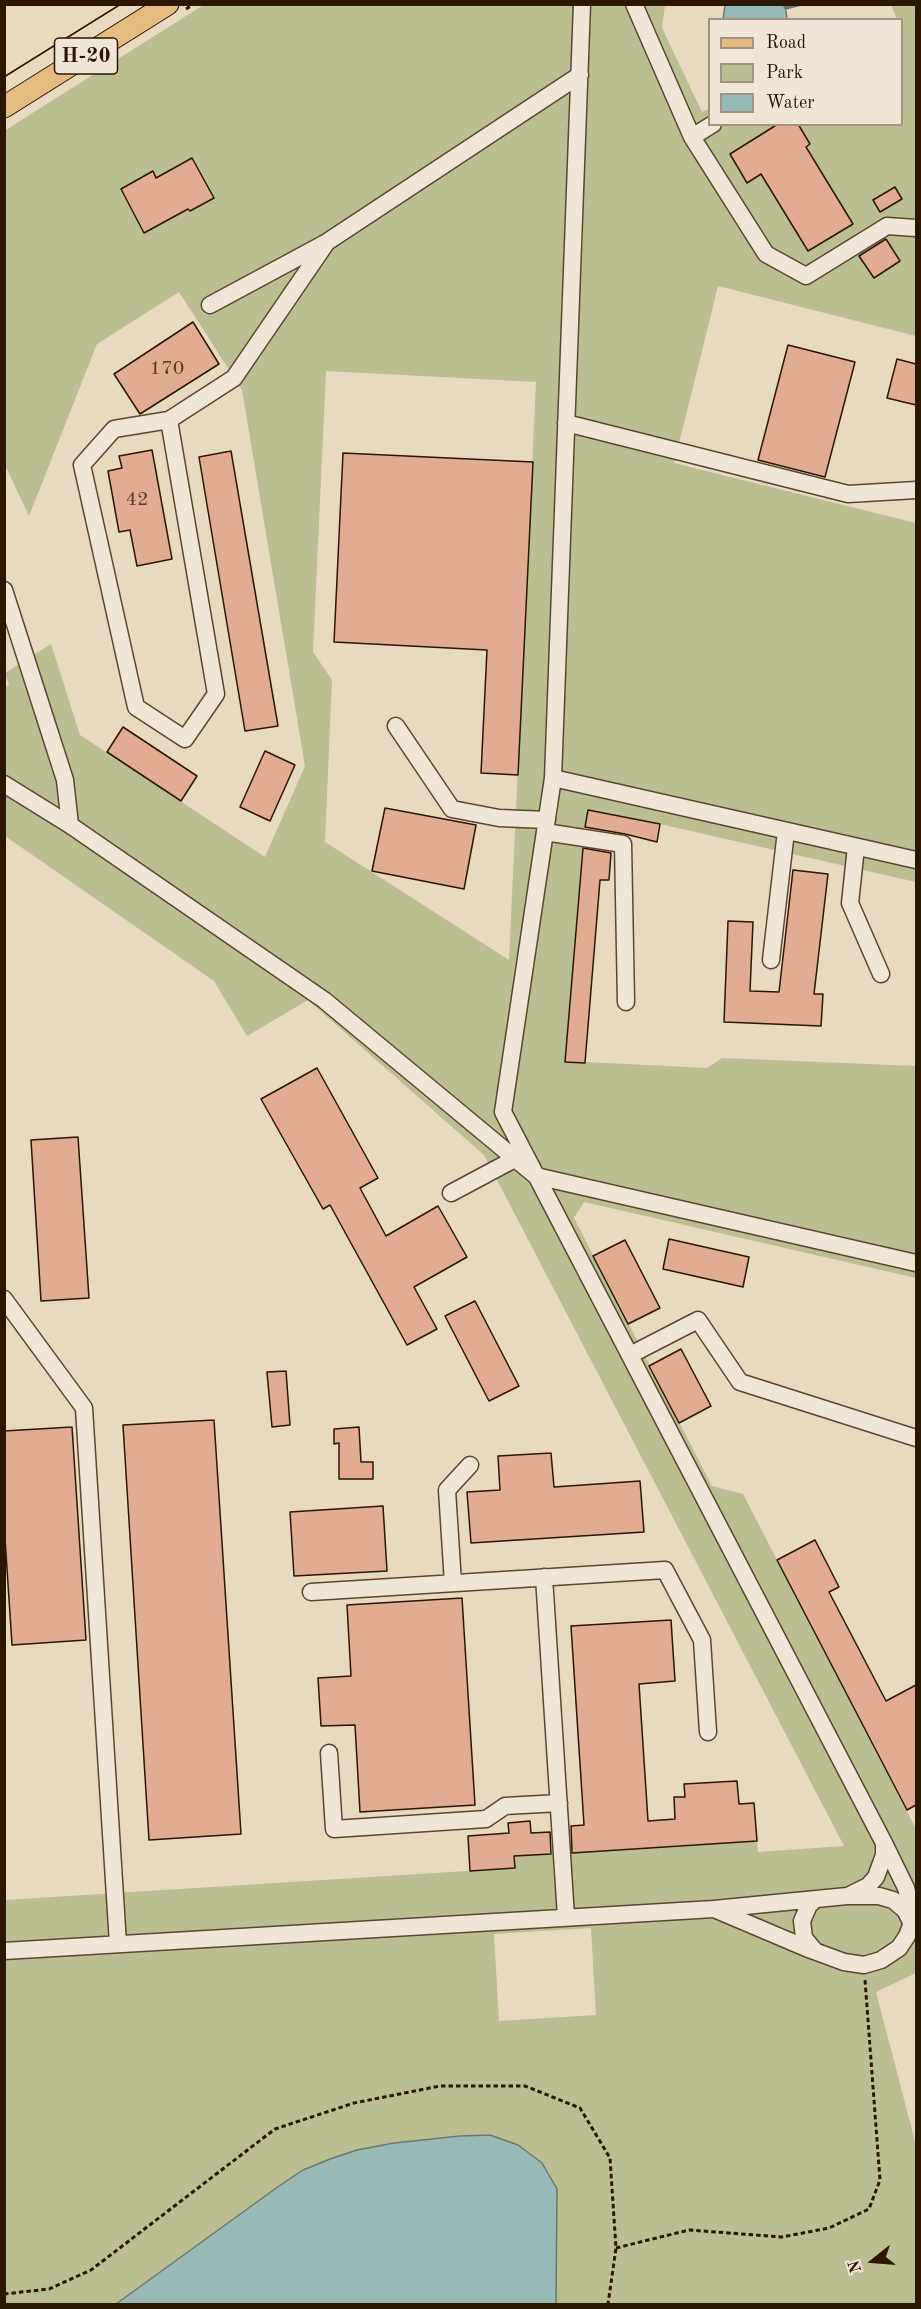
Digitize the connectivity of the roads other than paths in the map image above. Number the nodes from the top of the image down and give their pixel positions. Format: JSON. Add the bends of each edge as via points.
{"nodes":[{"id":1,"x":168,"y":4,"type":"edge"},
{"id":2,"x":582,"y":4,"type":"edge"},
{"id":3,"x":590,"y":4,"type":"edge"},
{"id":4,"x":634,"y":4,"type":"edge"},
{"id":5,"x":582,"y":27,"type":"junction"},
{"id":6,"x":580,"y":75,"type":"junction"},
{"id":7,"x":4,"y":107,"type":"edge"},
{"id":8,"x":710,"y":126,"type":"edge"},
{"id":9,"x":692,"y":137,"type":"junction"},
{"id":10,"x":916,"y":228,"type":"edge"},
{"id":11,"x":327,"y":242,"type":"junction"},
{"id":12,"x":210,"y":305,"type":"dead end"},
{"id":13,"x":169,"y":420,"type":"junction"},
{"id":14,"x":566,"y":423,"type":"junction"},
{"id":15,"x":916,"y":490,"type":"edge"},
{"id":16,"x":4,"y":590,"type":"edge"},
{"id":17,"x":396,"y":726,"type":"dead end"},
{"id":18,"x":553,"y":778,"type":"junction"},
{"id":19,"x":4,"y":784,"type":"edge"},
{"id":20,"x":70,"y":825,"type":"junction"},
{"id":21,"x":546,"y":826,"type":"junction"},
{"id":22,"x":786,"y":831,"type":"junction"},
{"id":23,"x":856,"y":847,"type":"junction"},
{"id":24,"x":916,"y":861,"type":"edge"},
{"id":25,"x":771,"y":960,"type":"dead end"},
{"id":26,"x":881,"y":974,"type":"dead end"},
{"id":27,"x":626,"y":1002,"type":"dead end"},
{"id":28,"x":503,"y":1112,"type":"junction"},
{"id":29,"x":477,"y":1126,"type":"junction"},
{"id":30,"x":520,"y":1156,"type":"junction"},
{"id":31,"x":536,"y":1176,"type":"junction"},
{"id":32,"x":451,"y":1192,"type":"dead end"},
{"id":33,"x":916,"y":1263,"type":"edge"},
{"id":34,"x":4,"y":1299,"type":"edge"},
{"id":35,"x":630,"y":1355,"type":"junction"},
{"id":36,"x":916,"y":1438,"type":"edge"},
{"id":37,"x":470,"y":1465,"type":"dead end"},
{"id":38,"x":544,"y":1577,"type":"junction"},
{"id":39,"x":453,"y":1583,"type":"junction"},
{"id":40,"x":311,"y":1592,"type":"dead end"},
{"id":41,"x":708,"y":1732,"type":"dead end"},
{"id":42,"x":329,"y":1753,"type":"dead end"},
{"id":43,"x":559,"y":1803,"type":"junction"},
{"id":44,"x":884,"y":1843,"type":"junction"},
{"id":45,"x":847,"y":1896,"type":"junction"},
{"id":46,"x":816,"y":1899,"type":"junction"},
{"id":47,"x":714,"y":1909,"type":"junction"},
{"id":48,"x":566,"y":1917,"type":"junction"},
{"id":49,"x":914,"y":1923,"type":"edge"},
{"id":50,"x":118,"y":1944,"type":"junction"},
{"id":51,"x":4,"y":1952,"type":"edge"},
{"id":52,"x":816,"y":1952,"type":"junction"}],
"edges":[{"from":1,"to":7,"type":"main road","number":"Н-20"},
{"from":2,"to":5,"type":"street"},
{"from":3,"to":5,"type":"street"},
{"from":4,"to":9,"type":"street"},
{"from":5,"to":6,"type":"street"},
{"from":6,"to":11,"type":"street"},
{"from":6,"to":14,"type":"street"},
{"from":8,"to":9,"type":"street"},
{"from":9,"to":10,"type":"street","via":[[766,254],[806,276],[886,226]]},
{"from":11,"to":12,"type":"street"},
{"from":11,"to":13,"type":"street","via":[[234,378]]},
{"from":13,"to":13,"type":"street","via":[[114,429],[82,465],[136,707],[185,740],[216,694]]},
{"from":14,"to":15,"type":"street","via":[[848,494]]},
{"from":14,"to":18,"type":"street"},
{"from":16,"to":20,"type":"street","via":[[63,773]]},
{"from":17,"to":21,"type":"street","via":[[452,809]]},
{"from":18,"to":21,"type":"street"},
{"from":18,"to":22,"type":"street"},
{"from":19,"to":20,"type":"street"},
{"from":20,"to":29,"type":"street","via":[[324,1000]]},
{"from":21,"to":27,"type":"street","via":[[623,844]]},
{"from":21,"to":28,"type":"street"},
{"from":22,"to":23,"type":"street"},
{"from":22,"to":25,"type":"street"},
{"from":23,"to":24,"type":"street"},
{"from":23,"to":26,"type":"street","via":[[850,903]]},
{"from":28,"to":29,"type":"street"},
{"from":28,"to":30,"type":"street"},
{"from":29,"to":30,"type":"street"},
{"from":30,"to":31,"type":"street"},
{"from":30,"to":32,"type":"street"},
{"from":31,"to":33,"type":"street"},
{"from":31,"to":35,"type":"street"},
{"from":34,"to":50,"type":"street","via":[[84,1408]]},
{"from":35,"to":36,"type":"street","via":[[698,1320],[740,1382]]},
{"from":35,"to":44,"type":"street"},
{"from":37,"to":39,"type":"street","via":[[447,1490]]},
{"from":38,"to":39,"type":"street"},
{"from":38,"to":41,"type":"street","via":[[665,1570],[702,1640]]},
{"from":38,"to":43,"type":"street"},
{"from":39,"to":40,"type":"street"},
{"from":42,"to":43,"type":"street","via":[[334,1828],[486,1819],[505,1806]]},
{"from":43,"to":48,"type":"street"},
{"from":44,"to":45,"type":"street","via":[[876,1876],[868,1886]]},
{"from":44,"to":49,"type":"street","via":[[906,1888]]},
{"from":45,"to":46,"type":"street"},
{"from":45,"to":49,"type":"street","via":[[893,1900]]},
{"from":46,"to":47,"type":"street"},
{"from":46,"to":52,"type":"street","via":[[804,1912],[801,1930]]},
{"from":47,"to":48,"type":"street"},
{"from":47,"to":52,"type":"street"},
{"from":48,"to":50,"type":"street"},
{"from":49,"to":52,"type":"street","via":[[891,1955],[864,1965]]},
{"from":50,"to":51,"type":"street"}]}
